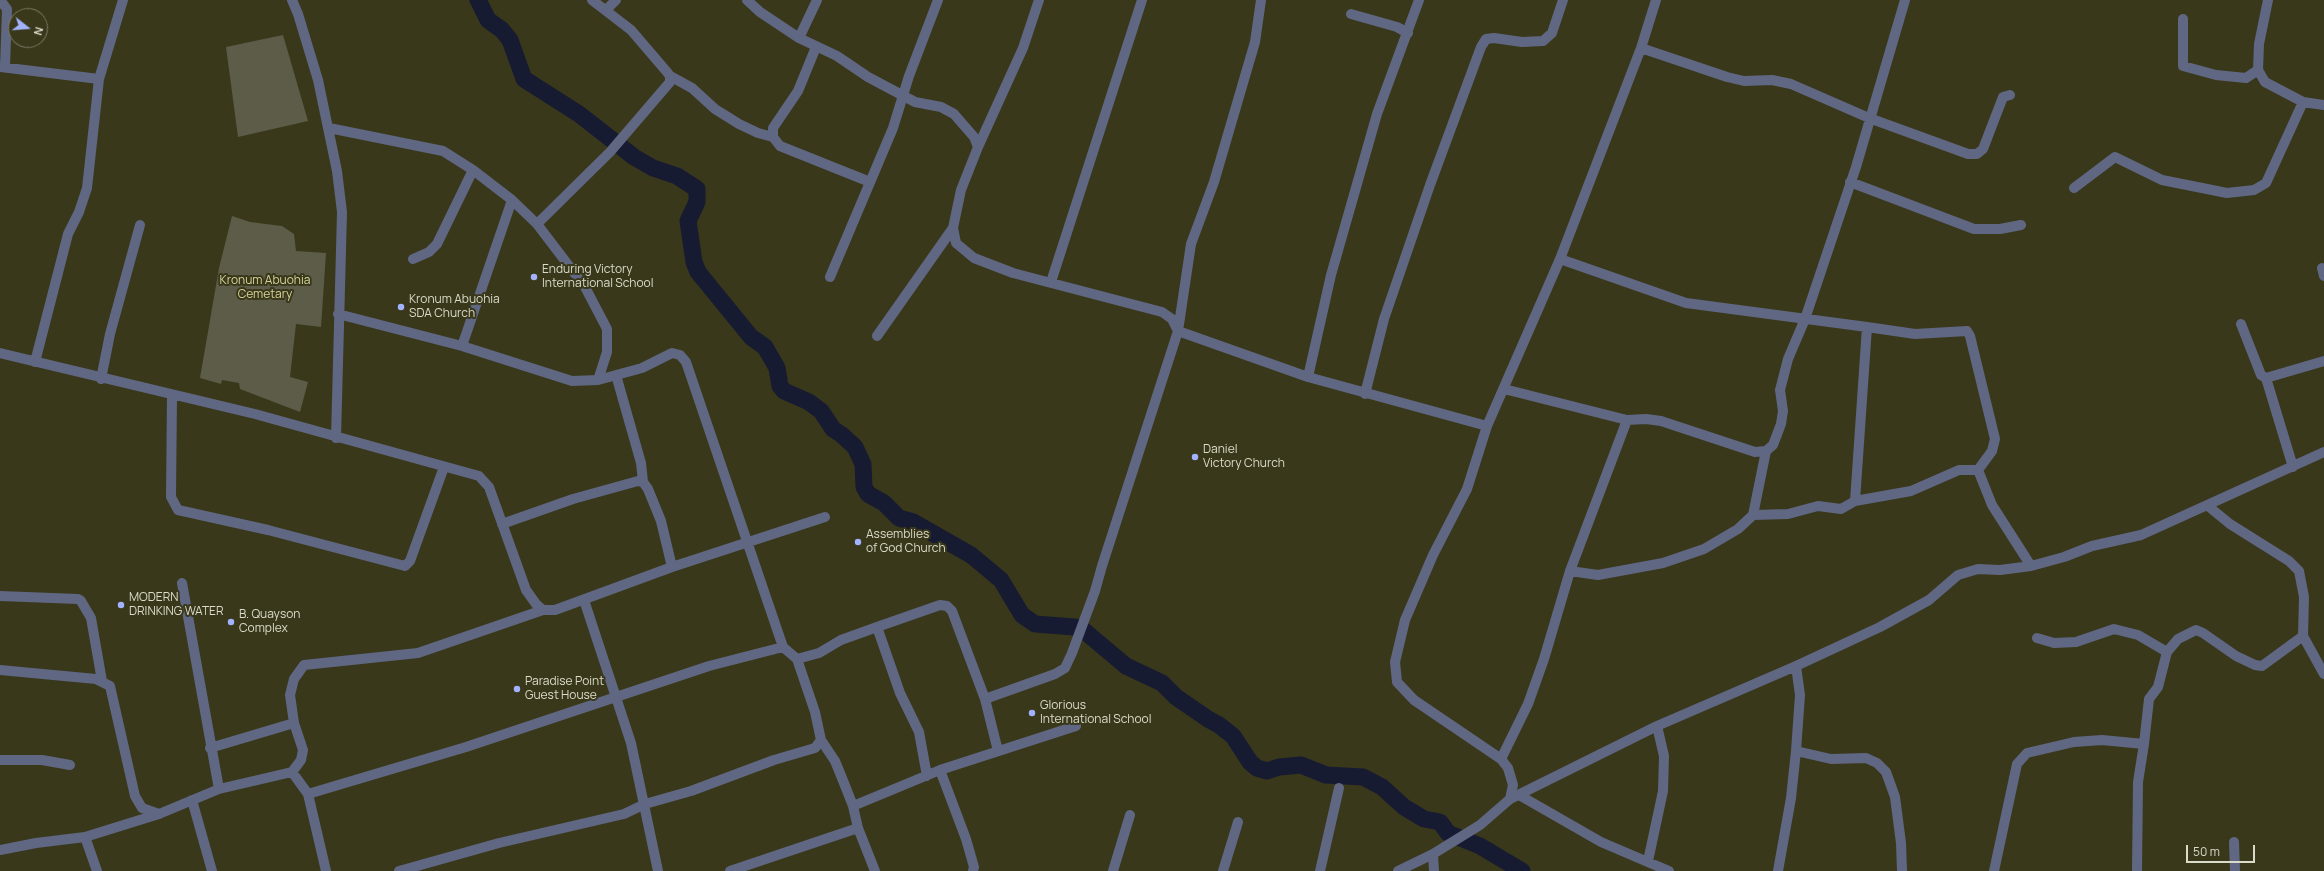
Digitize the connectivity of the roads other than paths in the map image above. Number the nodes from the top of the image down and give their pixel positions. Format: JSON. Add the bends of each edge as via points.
{"nodes":[{"id":1,"x":0,"y":0,"type":"edge"},
{"id":2,"x":123,"y":0,"type":"edge"},
{"id":3,"x":292,"y":0,"type":"edge"},
{"id":4,"x":592,"y":0,"type":"edge"},
{"id":5,"x":616,"y":0,"type":"edge"},
{"id":6,"x":747,"y":0,"type":"edge"},
{"id":7,"x":817,"y":0,"type":"edge"},
{"id":8,"x":938,"y":0,"type":"edge"},
{"id":9,"x":1039,"y":0,"type":"edge"},
{"id":10,"x":1142,"y":0,"type":"edge"},
{"id":11,"x":1261,"y":0,"type":"edge"},
{"id":12,"x":1419,"y":0,"type":"edge"},
{"id":13,"x":1563,"y":0,"type":"edge"},
{"id":14,"x":1656,"y":0,"type":"edge"},
{"id":15,"x":1905,"y":0,"type":"edge"},
{"id":16,"x":2268,"y":0,"type":"edge"},
{"id":17,"x":606,"y":9,"type":"junction"},
{"id":18,"x":1351,"y":14,"type":"dead end"},
{"id":19,"x":2183,"y":19,"type":"dead end"},
{"id":20,"x":1408,"y":33,"type":"junction"},
{"id":21,"x":799,"y":38,"type":"junction"},
{"id":22,"x":816,"y":47,"type":"junction"},
{"id":23,"x":1641,"y":48,"type":"junction"},
{"id":24,"x":2,"y":67,"type":"edge"},
{"id":25,"x":2258,"y":70,"type":"junction"},
{"id":26,"x":670,"y":76,"type":"junction"},
{"id":27,"x":2246,"y":78,"type":"junction"},
{"id":28,"x":100,"y":79,"type":"junction"},
{"id":29,"x":2265,"y":82,"type":"junction"},
{"id":30,"x":2010,"y":95,"type":"dead end"},
{"id":31,"x":904,"y":97,"type":"junction"},
{"id":32,"x":2303,"y":102,"type":"junction"},
{"id":33,"x":2324,"y":105,"type":"edge"},
{"id":34,"x":1869,"y":118,"type":"junction"},
{"id":35,"x":329,"y":128,"type":"junction"},
{"id":36,"x":773,"y":137,"type":"junction"},
{"id":37,"x":978,"y":147,"type":"junction"},
{"id":38,"x":473,"y":170,"type":"junction"},
{"id":39,"x":870,"y":182,"type":"junction"},
{"id":40,"x":1850,"y":182,"type":"junction"},
{"id":41,"x":2074,"y":188,"type":"dead end"},
{"id":42,"x":512,"y":200,"type":"junction"},
{"id":43,"x":537,"y":224,"type":"junction"},
{"id":44,"x":140,"y":225,"type":"dead end"},
{"id":45,"x":2021,"y":225,"type":"dead end"},
{"id":46,"x":952,"y":228,"type":"junction"},
{"id":47,"x":1560,"y":258,"type":"junction"},
{"id":48,"x":413,"y":259,"type":"dead end"},
{"id":49,"x":830,"y":277,"type":"dead end"},
{"id":50,"x":1051,"y":282,"type":"junction"},
{"id":51,"x":338,"y":314,"type":"junction"},
{"id":52,"x":1805,"y":319,"type":"junction"},
{"id":53,"x":2240,"y":324,"type":"dead end"},
{"id":54,"x":1867,"y":327,"type":"junction"},
{"id":55,"x":1178,"y":331,"type":"junction"},
{"id":56,"x":877,"y":336,"type":"dead end"},
{"id":57,"x":462,"y":346,"type":"junction"},
{"id":58,"x":0,"y":353,"type":"edge"},
{"id":59,"x":2324,"y":361,"type":"edge"},
{"id":60,"x":35,"y":362,"type":"junction"},
{"id":61,"x":616,"y":375,"type":"junction"},
{"id":62,"x":1308,"y":377,"type":"junction"},
{"id":63,"x":2266,"y":378,"type":"junction"},
{"id":64,"x":101,"y":379,"type":"junction"},
{"id":65,"x":598,"y":380,"type":"junction"},
{"id":66,"x":1504,"y":389,"type":"junction"},
{"id":67,"x":1364,"y":394,"type":"junction"},
{"id":68,"x":172,"y":395,"type":"junction"},
{"id":69,"x":1627,"y":420,"type":"junction"},
{"id":70,"x":1487,"y":426,"type":"junction"},
{"id":71,"x":336,"y":438,"type":"junction"},
{"id":72,"x":1766,"y":451,"type":"junction"},
{"id":73,"x":2324,"y":452,"type":"edge"},
{"id":74,"x":444,"y":467,"type":"junction"},
{"id":75,"x":2293,"y":467,"type":"junction"},
{"id":76,"x":1978,"y":470,"type":"junction"},
{"id":77,"x":643,"y":482,"type":"junction"},
{"id":78,"x":1856,"y":501,"type":"junction"},
{"id":79,"x":2208,"y":506,"type":"junction"},
{"id":80,"x":1753,"y":515,"type":"junction"},
{"id":81,"x":825,"y":517,"type":"dead end"},
{"id":82,"x":502,"y":524,"type":"junction"},
{"id":83,"x":747,"y":544,"type":"junction"},
{"id":84,"x":2031,"y":566,"type":"junction"},
{"id":85,"x":672,"y":567,"type":"junction"},
{"id":86,"x":1570,"y":572,"type":"junction"},
{"id":87,"x":182,"y":583,"type":"dead end"},
{"id":88,"x":0,"y":596,"type":"edge"},
{"id":89,"x":584,"y":600,"type":"junction"},
{"id":90,"x":543,"y":610,"type":"junction"},
{"id":91,"x":877,"y":627,"type":"junction"},
{"id":92,"x":2303,"y":636,"type":"junction"},
{"id":93,"x":2037,"y":638,"type":"dead end"},
{"id":94,"x":783,"y":647,"type":"junction"},
{"id":95,"x":2167,"y":652,"type":"junction"},
{"id":96,"x":2320,"y":656,"type":"edge"},
{"id":97,"x":797,"y":659,"type":"junction"},
{"id":98,"x":1796,"y":666,"type":"junction"},
{"id":99,"x":0,"y":670,"type":"edge"},
{"id":100,"x":2324,"y":674,"type":"edge"},
{"id":101,"x":102,"y":680,"type":"junction"},
{"id":102,"x":615,"y":696,"type":"junction"},
{"id":103,"x":985,"y":699,"type":"junction"},
{"id":104,"x":294,"y":723,"type":"junction"},
{"id":105,"x":1076,"y":726,"type":"dead end"},
{"id":106,"x":1657,"y":726,"type":"junction"},
{"id":107,"x":821,"y":740,"type":"junction"},
{"id":108,"x":2144,"y":744,"type":"junction"},
{"id":109,"x":210,"y":748,"type":"junction"},
{"id":110,"x":998,"y":751,"type":"junction"},
{"id":111,"x":1796,"y":751,"type":"junction"},
{"id":112,"x":1501,"y":759,"type":"junction"},
{"id":113,"x":0,"y":760,"type":"edge"},
{"id":114,"x":70,"y":765,"type":"dead end"},
{"id":115,"x":940,"y":770,"type":"junction"},
{"id":116,"x":292,"y":772,"type":"junction"},
{"id":117,"x":927,"y":776,"type":"junction"},
{"id":118,"x":1339,"y":788,"type":"dead end"},
{"id":119,"x":218,"y":789,"type":"junction"},
{"id":120,"x":308,"y":794,"type":"junction"},
{"id":121,"x":1515,"y":797,"type":"junction"},
{"id":122,"x":192,"y":800,"type":"junction"},
{"id":123,"x":645,"y":804,"type":"junction"},
{"id":124,"x":853,"y":806,"type":"junction"},
{"id":125,"x":159,"y":814,"type":"junction"},
{"id":126,"x":1130,"y":815,"type":"dead end"},
{"id":127,"x":1238,"y":822,"type":"dead end"},
{"id":128,"x":858,"y":828,"type":"junction"},
{"id":129,"x":85,"y":837,"type":"junction"},
{"id":130,"x":2234,"y":842,"type":"dead end"},
{"id":131,"x":0,"y":850,"type":"edge"},
{"id":132,"x":1433,"y":854,"type":"junction"},
{"id":133,"x":1648,"y":861,"type":"junction"},
{"id":134,"x":97,"y":871,"type":"edge"},
{"id":135,"x":212,"y":871,"type":"edge"},
{"id":136,"x":326,"y":871,"type":"edge"},
{"id":137,"x":399,"y":871,"type":"edge"},
{"id":138,"x":658,"y":871,"type":"edge"},
{"id":139,"x":730,"y":871,"type":"edge"},
{"id":140,"x":875,"y":871,"type":"edge"},
{"id":141,"x":973,"y":871,"type":"edge"},
{"id":142,"x":1113,"y":871,"type":"edge"},
{"id":143,"x":1223,"y":871,"type":"edge"},
{"id":144,"x":1320,"y":871,"type":"edge"},
{"id":145,"x":1398,"y":871,"type":"edge"},
{"id":146,"x":1434,"y":871,"type":"edge"},
{"id":147,"x":1669,"y":871,"type":"edge"},
{"id":148,"x":1778,"y":871,"type":"edge"},
{"id":149,"x":1902,"y":871,"type":"edge"},
{"id":150,"x":1994,"y":871,"type":"edge"},
{"id":151,"x":2137,"y":871,"type":"edge"},
{"id":152,"x":2234,"y":871,"type":"edge"}],
"edges":[{"from":1,"to":24,"type":"street","via":[[7,9]]},
{"from":2,"to":28,"type":"street"},
{"from":3,"to":35,"type":"street","via":[[318,80]]},
{"from":4,"to":17,"type":"street"},
{"from":5,"to":17,"type":"street"},
{"from":6,"to":21,"type":"street","via":[[760,12]]},
{"from":7,"to":21,"type":"street"},
{"from":8,"to":31,"type":"street","via":[[909,76]]},
{"from":9,"to":37,"type":"street","via":[[1020,55]]},
{"from":10,"to":50,"type":"street"},
{"from":11,"to":55,"type":"street","via":[[1255,42],[1214,182],[1191,244]]},
{"from":12,"to":20,"type":"street"},
{"from":13,"to":67,"type":"street","via":[[1552,33],[1543,41],[1522,42],[1494,38],[1486,39],[1481,47],[1432,178],[1387,312]]},
{"from":14,"to":23,"type":"street"},
{"from":15,"to":34,"type":"street"},
{"from":16,"to":25,"type":"street","via":[[2259,44]]},
{"from":17,"to":26,"type":"street","via":[[631,30]]},
{"from":18,"to":20,"type":"street","via":[[1397,27]]},
{"from":19,"to":27,"type":"street","via":[[2183,66],[2216,75]]},
{"from":20,"to":62,"type":"street","via":[[1378,114],[1331,275]]},
{"from":21,"to":22,"type":"street"},
{"from":22,"to":31,"type":"street","via":[[837,56]]},
{"from":22,"to":36,"type":"street","via":[[798,90],[772,128]]},
{"from":23,"to":34,"type":"street","via":[[1727,77],[1744,81],[1772,80],[1792,84]]},
{"from":23,"to":47,"type":"street"},
{"from":24,"to":28,"type":"street"},
{"from":25,"to":27,"type":"street"},
{"from":25,"to":29,"type":"street"},
{"from":26,"to":36,"type":"street","via":[[692,88],[715,109],[739,124],[758,134]]},
{"from":26,"to":43,"type":"street","via":[[666,87],[610,152]]},
{"from":27,"to":29,"type":"street"},
{"from":28,"to":60,"type":"street","via":[[87,188],[80,212],[68,234]]},
{"from":29,"to":32,"type":"street"},
{"from":30,"to":34,"type":"street","via":[[2003,97],[1983,149],[1977,154],[1968,154]]},
{"from":31,"to":37,"type":"street","via":[[915,102],[941,106],[954,114],[974,137]]},
{"from":31,"to":39,"type":"street"},
{"from":32,"to":33,"type":"street"},
{"from":32,"to":41,"type":"street","via":[[2266,183],[2254,190],[2227,194],[2162,180],[2115,157]]},
{"from":34,"to":40,"type":"street"},
{"from":35,"to":38,"type":"street","via":[[443,150]]},
{"from":35,"to":51,"type":"street","via":[[342,212]]},
{"from":36,"to":39,"type":"street","via":[[780,146]]},
{"from":37,"to":46,"type":"street","via":[[961,190]]},
{"from":38,"to":42,"type":"street"},
{"from":38,"to":48,"type":"street","via":[[437,244],[429,252]]},
{"from":39,"to":49,"type":"street"},
{"from":40,"to":45,"type":"street","via":[[1974,229],[2000,229]]},
{"from":40,"to":52,"type":"street"},
{"from":42,"to":43,"type":"street"},
{"from":42,"to":57,"type":"street"},
{"from":43,"to":65,"type":"street","via":[[585,287],[607,329],[607,352]]},
{"from":44,"to":64,"type":"street","via":[[110,334]]},
{"from":46,"to":50,"type":"street","via":[[956,243],[974,258],[1013,273]]},
{"from":46,"to":56,"type":"street"},
{"from":47,"to":52,"type":"street","via":[[1686,303]]},
{"from":47,"to":66,"type":"street"},
{"from":50,"to":55,"type":"street","via":[[1162,312],[1172,319]]},
{"from":51,"to":57,"type":"street"},
{"from":51,"to":71,"type":"street"},
{"from":52,"to":54,"type":"street"},
{"from":52,"to":72,"type":"street","via":[[1788,359],[1780,390],[1783,411],[1781,424],[1773,445]]},
{"from":53,"to":63,"type":"street","via":[[2261,375]]},
{"from":54,"to":76,"type":"street","via":[[1915,334],[1966,331],[1970,336],[1995,439],[1992,451]]},
{"from":54,"to":78,"type":"street"},
{"from":55,"to":62,"type":"street"},
{"from":55,"to":103,"type":"street","via":[[1093,597],[1065,668],[1036,682]]},
{"from":57,"to":65,"type":"street","via":[[572,381]]},
{"from":58,"to":60,"type":"street"},
{"from":59,"to":63,"type":"street"},
{"from":60,"to":64,"type":"street"},
{"from":61,"to":65,"type":"street"},
{"from":61,"to":77,"type":"street","via":[[641,463]]},
{"from":61,"to":83,"type":"street","via":[[642,368],[672,353],[680,355],[686,362]]},
{"from":62,"to":67,"type":"street"},
{"from":63,"to":75,"type":"street"},
{"from":64,"to":68,"type":"street"},
{"from":66,"to":69,"type":"street"},
{"from":66,"to":70,"type":"street"},
{"from":67,"to":70,"type":"street"},
{"from":68,"to":71,"type":"street","via":[[255,414]]},
{"from":68,"to":74,"type":"street","via":[[170,497],[178,510],[268,530],[405,566],[410,561]]},
{"from":69,"to":72,"type":"street","via":[[1646,419],[1662,422],[1755,452]]},
{"from":69,"to":86,"type":"street"},
{"from":70,"to":112,"type":"street","via":[[1467,489],[1405,620],[1395,662],[1397,682],[1414,700]]},
{"from":71,"to":74,"type":"street"},
{"from":72,"to":80,"type":"street"},
{"from":73,"to":75,"type":"street"},
{"from":74,"to":82,"type":"street","via":[[479,476],[489,488]]},
{"from":75,"to":79,"type":"street"},
{"from":76,"to":78,"type":"street","via":[[1959,470],[1911,491]]},
{"from":76,"to":84,"type":"street","via":[[1992,505]]},
{"from":77,"to":82,"type":"street","via":[[638,481],[573,499]]},
{"from":77,"to":85,"type":"street","via":[[661,521]]},
{"from":78,"to":80,"type":"street","via":[[1841,509],[1818,506],[1788,514]]},
{"from":79,"to":84,"type":"street","via":[[2141,535],[2092,546]]},
{"from":79,"to":92,"type":"street","via":[[2230,524],[2296,566],[2304,597]]},
{"from":80,"to":86,"type":"street","via":[[1738,529],[1704,549],[1663,564],[1598,576]]},
{"from":81,"to":83,"type":"street"},
{"from":82,"to":90,"type":"street","via":[[526,590]]},
{"from":83,"to":85,"type":"street"},
{"from":83,"to":94,"type":"street"},
{"from":84,"to":98,"type":"street","via":[[2000,570],[1978,569],[1958,575],[1929,600]]},
{"from":85,"to":89,"type":"street"},
{"from":86,"to":112,"type":"street","via":[[1542,667],[1528,704]]},
{"from":87,"to":109,"type":"street"},
{"from":88,"to":101,"type":"street","via":[[81,601],[91,618]]},
{"from":89,"to":90,"type":"street","via":[[555,610]]},
{"from":89,"to":102,"type":"street"},
{"from":90,"to":104,"type":"street","via":[[418,653],[304,664],[298,670],[291,688]]},
{"from":91,"to":97,"type":"street","via":[[841,640],[819,653]]},
{"from":91,"to":103,"type":"street","via":[[940,605],[947,606],[952,611]]},
{"from":91,"to":117,"type":"street","via":[[900,693],[919,732]]},
{"from":92,"to":95,"type":"street","via":[[2262,666],[2236,656],[2196,630],[2178,639]]},
{"from":92,"to":96,"type":"street"},
{"from":93,"to":95,"type":"street","via":[[2054,643],[2076,642],[2114,629],[2138,635]]},
{"from":94,"to":97,"type":"street"},
{"from":94,"to":102,"type":"street","via":[[709,666]]},
{"from":95,"to":108,"type":"street","via":[[2158,687],[2149,699]]},
{"from":96,"to":100,"type":"street"},
{"from":97,"to":107,"type":"street","via":[[815,712]]},
{"from":98,"to":106,"type":"street"},
{"from":98,"to":111,"type":"street","via":[[1800,695]]},
{"from":99,"to":101,"type":"street"},
{"from":101,"to":125,"type":"street","via":[[110,686],[138,804]]},
{"from":102,"to":120,"type":"street","via":[[466,747]]},
{"from":102,"to":123,"type":"street","via":[[631,743]]},
{"from":103,"to":110,"type":"street"},
{"from":104,"to":109,"type":"street"},
{"from":104,"to":116,"type":"street","via":[[303,755]]},
{"from":105,"to":110,"type":"street"},
{"from":106,"to":121,"type":"street"},
{"from":106,"to":133,"type":"street","via":[[1664,756],[1663,791]]},
{"from":107,"to":123,"type":"street","via":[[815,748]]},
{"from":107,"to":124,"type":"street","via":[[835,761]]},
{"from":108,"to":150,"type":"street","via":[[2102,740],[2074,742],[2027,753],[2018,764]]},
{"from":108,"to":151,"type":"street","via":[[2138,782]]},
{"from":109,"to":119,"type":"street"},
{"from":110,"to":115,"type":"street"},
{"from":111,"to":148,"type":"street","via":[[1791,798]]},
{"from":111,"to":149,"type":"street","via":[[1831,759],[1866,758],[1877,763],[1886,772],[1895,797]]},
{"from":112,"to":121,"type":"street","via":[[1508,768]]},
{"from":113,"to":114,"type":"street","via":[[42,760]]},
{"from":115,"to":117,"type":"street"},
{"from":115,"to":141,"type":"street","via":[[966,839]]},
{"from":116,"to":119,"type":"street"},
{"from":116,"to":120,"type":"street"},
{"from":117,"to":124,"type":"street"},
{"from":118,"to":144,"type":"street"},
{"from":119,"to":122,"type":"street"},
{"from":120,"to":136,"type":"street"},
{"from":121,"to":132,"type":"street","via":[[1480,825]]},
{"from":121,"to":133,"type":"street","via":[[1601,842]]},
{"from":122,"to":125,"type":"street"},
{"from":122,"to":135,"type":"street"},
{"from":123,"to":137,"type":"street","via":[[624,814],[500,843]]},
{"from":123,"to":138,"type":"street"},
{"from":124,"to":128,"type":"street"},
{"from":125,"to":129,"type":"street"},
{"from":126,"to":142,"type":"street"},
{"from":127,"to":143,"type":"street"},
{"from":128,"to":139,"type":"street"},
{"from":128,"to":140,"type":"street"},
{"from":129,"to":131,"type":"street"},
{"from":129,"to":134,"type":"street"},
{"from":130,"to":152,"type":"street"},
{"from":132,"to":145,"type":"street"},
{"from":132,"to":146,"type":"street"},
{"from":133,"to":147,"type":"street"}]}
